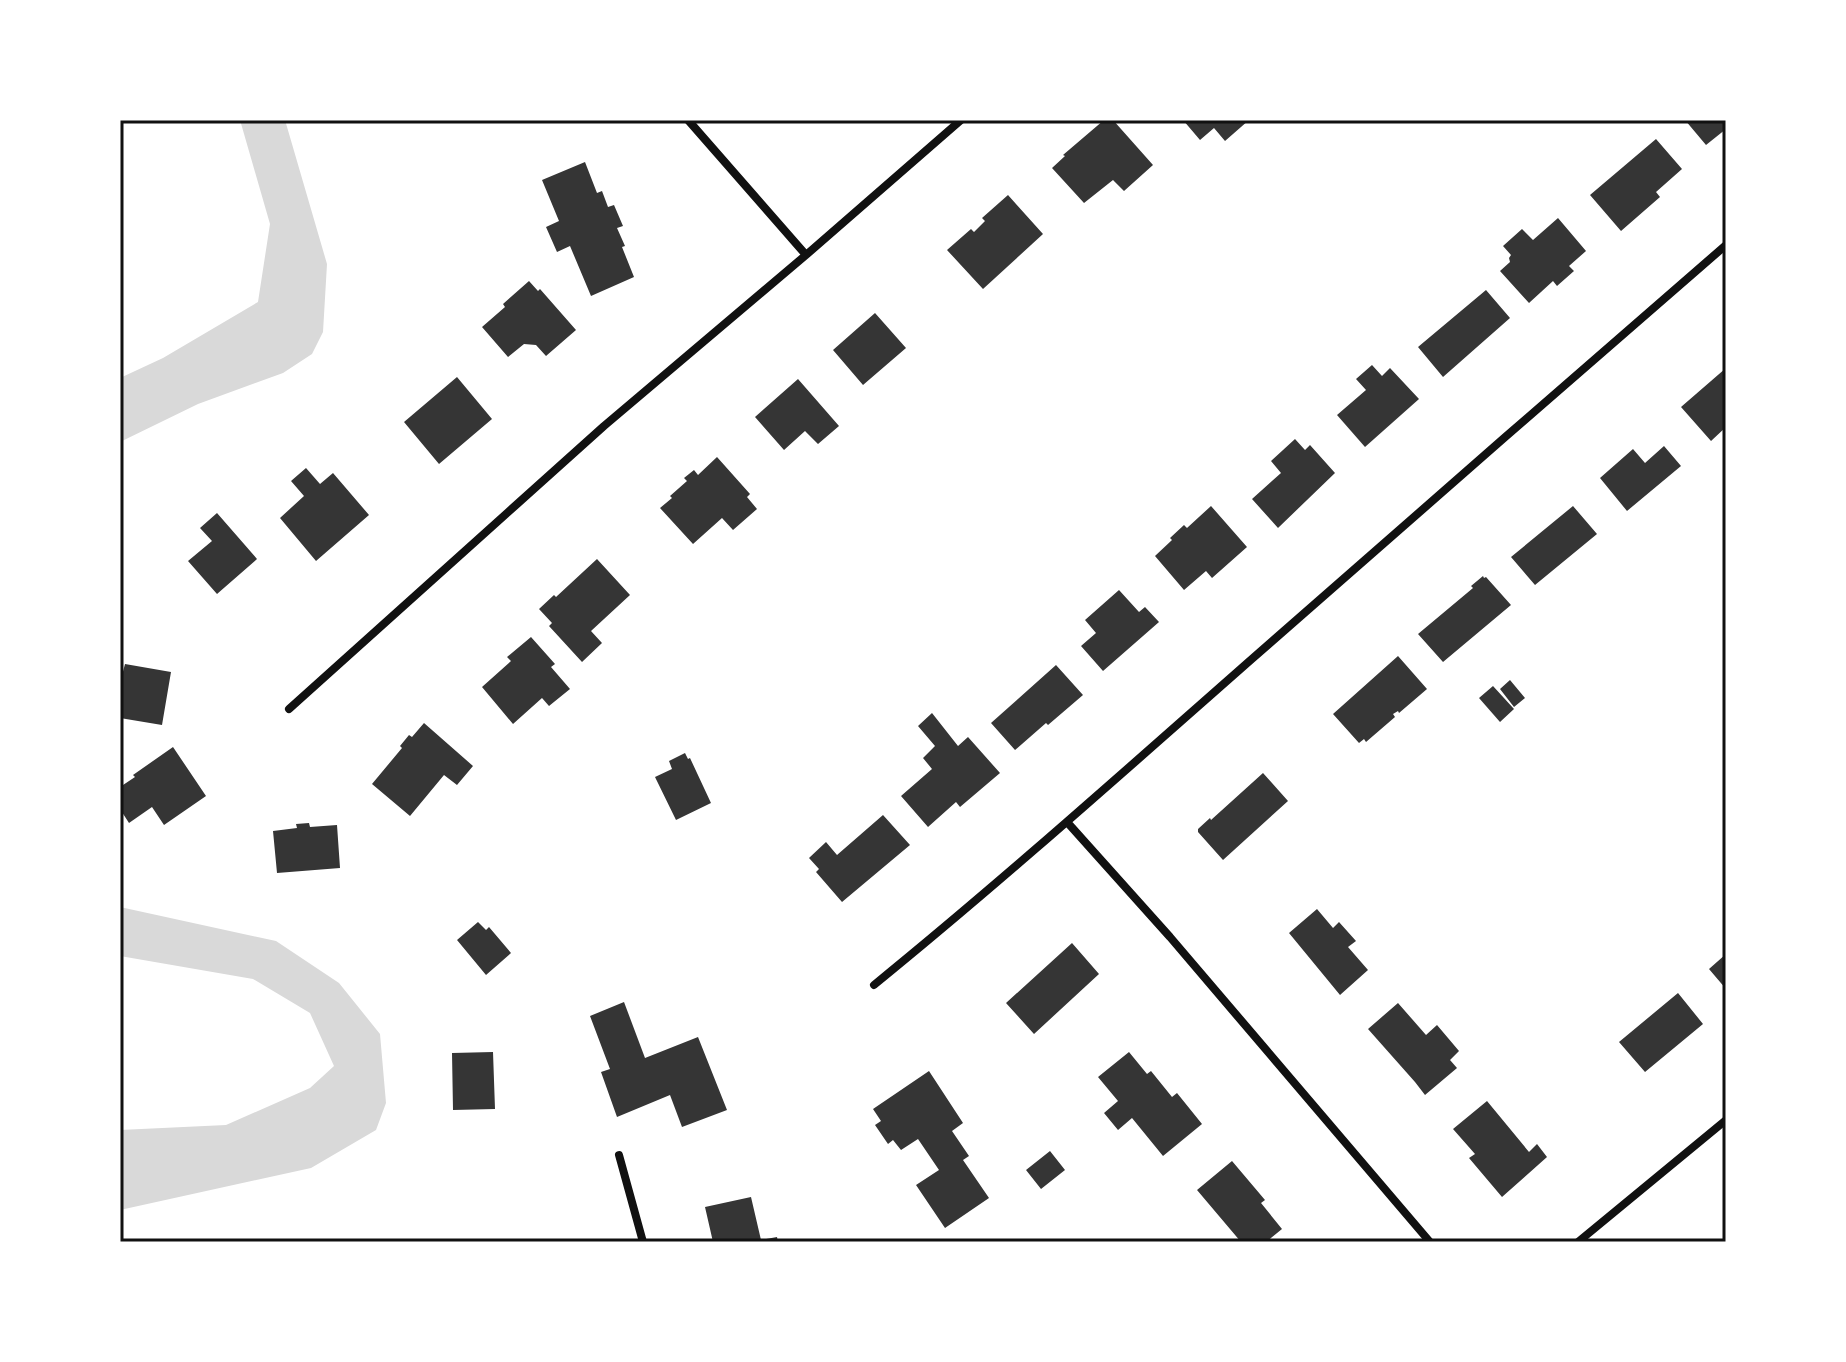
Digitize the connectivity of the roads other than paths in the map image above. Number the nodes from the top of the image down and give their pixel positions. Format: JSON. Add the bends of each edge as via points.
{"nodes":[{"id":1,"x":688,"y":120,"type":"edge"},
{"id":2,"x":961,"y":120,"type":"edge"},
{"id":3,"x":1726,"y":245,"type":"edge"},
{"id":4,"x":806,"y":255,"type":"junction"},
{"id":5,"x":289,"y":709,"type":"dead end"},
{"id":6,"x":1067,"y":822,"type":"junction"},
{"id":7,"x":874,"y":985,"type":"dead end"},
{"id":8,"x":1726,"y":1120,"type":"edge"},
{"id":9,"x":619,"y":1155,"type":"dead end"},
{"id":10,"x":643,"y":1242,"type":"edge"},
{"id":11,"x":1430,"y":1242,"type":"edge"},
{"id":12,"x":1578,"y":1242,"type":"edge"}],
"edges":[{"from":1,"to":4,"type":"street"},
{"from":2,"to":4,"type":"street"},
{"from":3,"to":6,"type":"street"},
{"from":4,"to":5,"type":"street","via":[[604,426]]},
{"from":6,"to":7,"type":"street"},
{"from":6,"to":11,"type":"street"},
{"from":8,"to":12,"type":"street"},
{"from":9,"to":10,"type":"street"}]}
